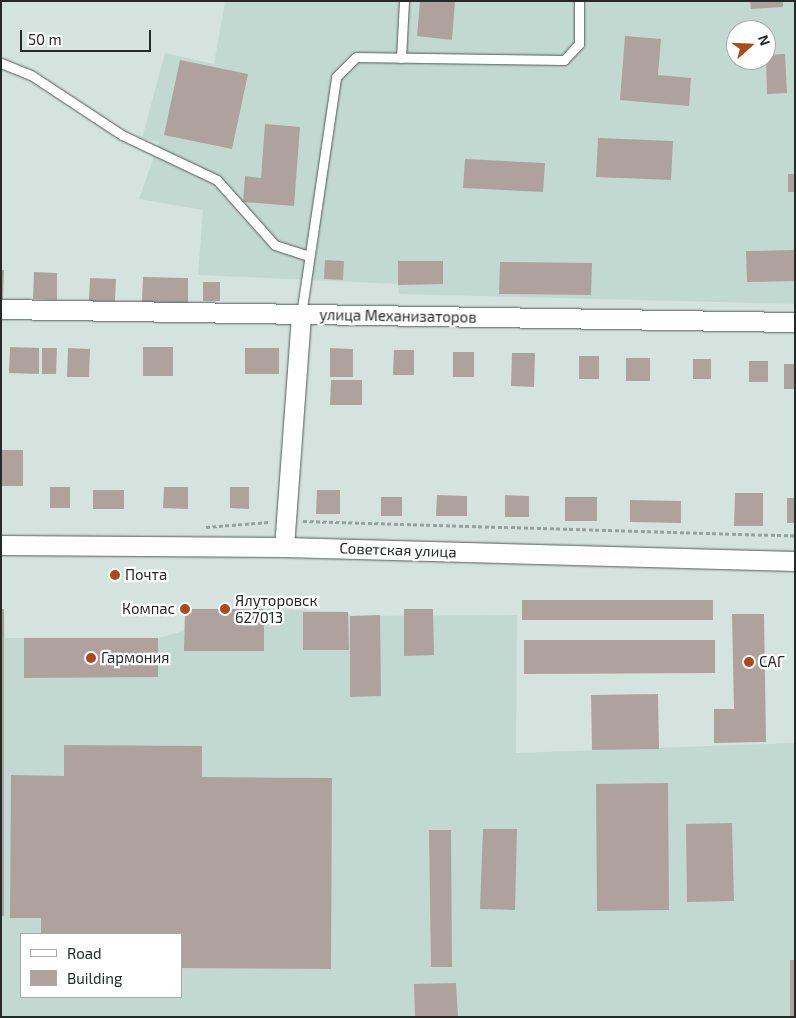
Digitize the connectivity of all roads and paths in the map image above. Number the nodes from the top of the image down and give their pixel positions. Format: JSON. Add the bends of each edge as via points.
{"nodes":[{"id":1,"x":404,"y":1,"type":"edge"},
{"id":2,"x":579,"y":1,"type":"edge"},
{"id":3,"x":401,"y":58,"type":"junction"},
{"id":4,"x":1,"y":63,"type":"edge"},
{"id":5,"x":309,"y":256,"type":"junction"},
{"id":6,"x":1,"y":310,"type":"edge"},
{"id":7,"x":301,"y":315,"type":"junction"},
{"id":8,"x":795,"y":322,"type":"edge"},
{"id":9,"x":285,"y":521,"type":"junction"},
{"id":10,"x":196,"y":528,"type":"dead end"},
{"id":11,"x":795,"y":536,"type":"edge"},
{"id":12,"x":1,"y":545,"type":"edge"},
{"id":13,"x":284,"y":547,"type":"junction"},
{"id":14,"x":795,"y":560,"type":"edge"}],
"edges":[{"from":1,"to":3,"type":"lane"},
{"from":2,"to":3,"type":"lane","via":[[579,44],[564,60]]},
{"from":3,"to":5,"type":"lane","via":[[356,57],[336,77]]},
{"from":4,"to":5,"type":"lane","via":[[31,75],[122,135],[217,180],[276,245]]},
{"from":5,"to":7,"type":"lane"},
{"from":6,"to":7,"type":"street","name":"улица Механизаторов"},
{"from":7,"to":8,"type":"street","name":"улица Механизаторов"},
{"from":7,"to":9,"type":"street"},
{"from":9,"to":10,"type":"path"},
{"from":9,"to":11,"type":"path"},
{"from":9,"to":13,"type":"street"},
{"from":12,"to":13,"type":"street","name":"Советская улица"},
{"from":13,"to":14,"type":"street","name":"Советская улица"}]}
